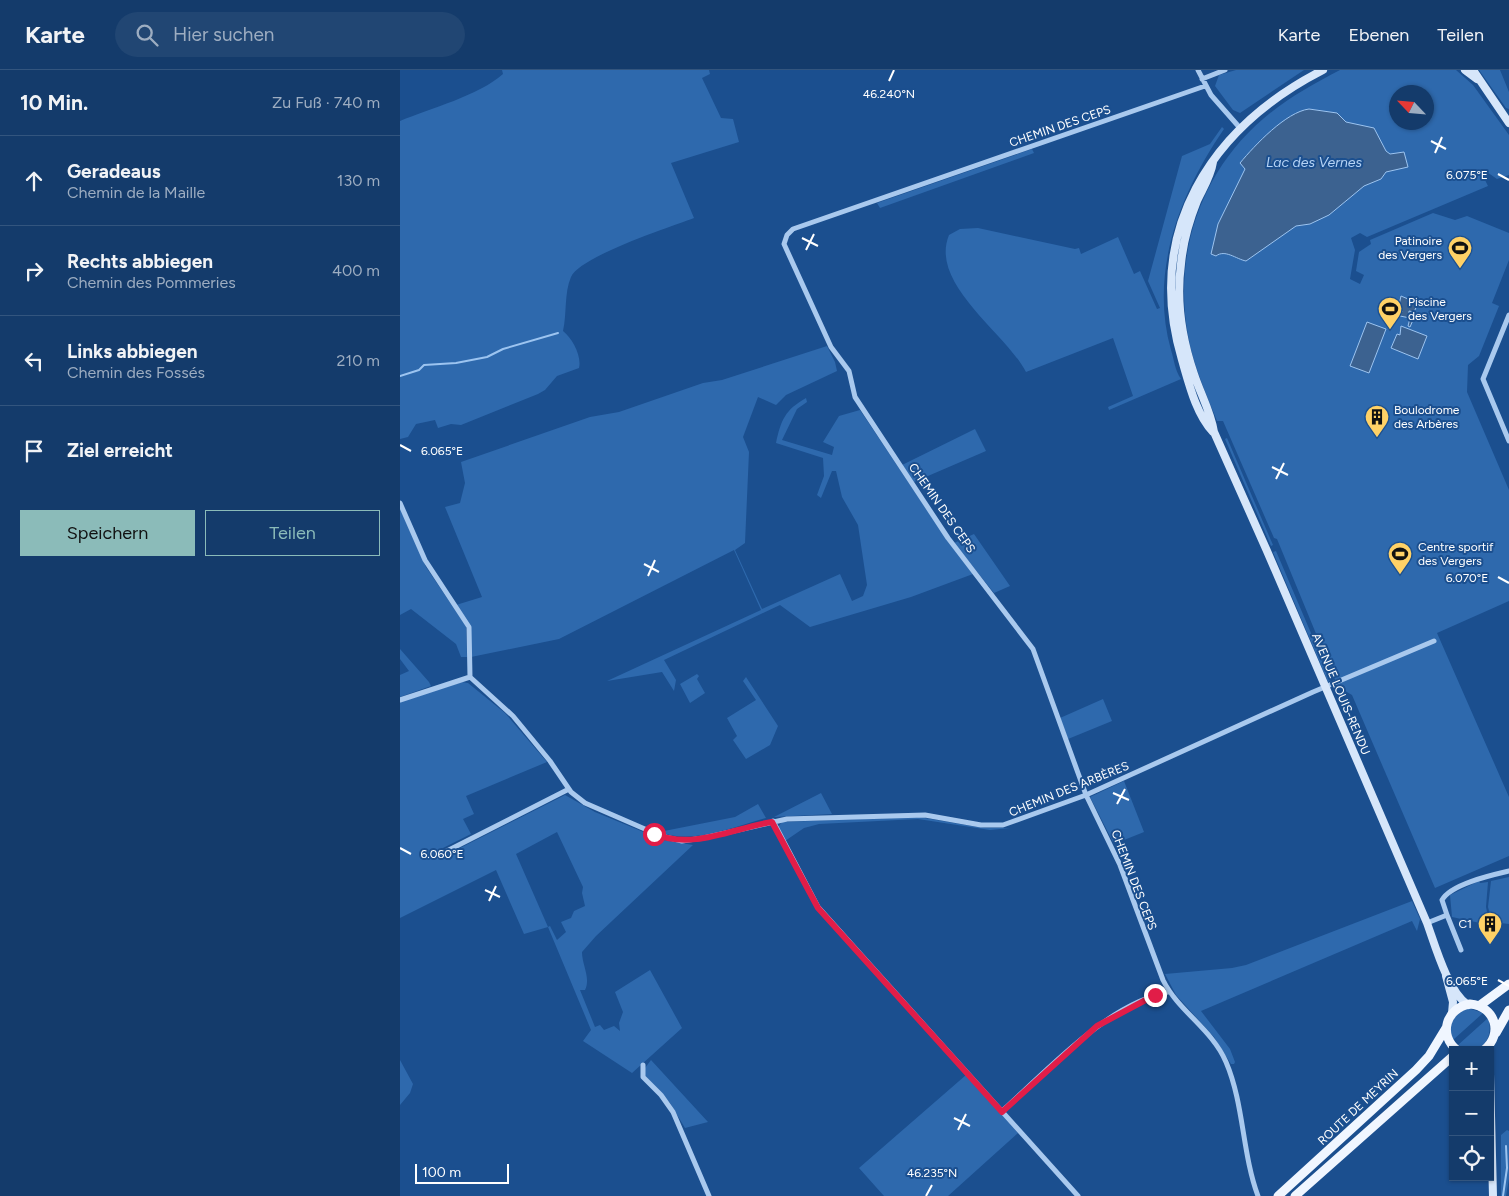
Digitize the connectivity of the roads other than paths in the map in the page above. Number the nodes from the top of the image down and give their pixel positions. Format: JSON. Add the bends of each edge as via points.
{"nodes":[{"id":1,"x":1198,"y":70,"type":"edge"},
{"id":2,"x":1225,"y":70,"type":"edge"},
{"id":3,"x":1323,"y":70,"type":"edge"},
{"id":4,"x":1464,"y":70,"type":"edge"},
{"id":5,"x":1473,"y":70,"type":"edge"},
{"id":6,"x":1202,"y":78,"type":"junction"},
{"id":7,"x":1478,"y":80,"type":"junction"},
{"id":8,"x":1205,"y":86,"type":"junction"},
{"id":9,"x":1509,"y":123,"type":"edge"},
{"id":10,"x":1240,"y":128,"type":"junction"},
{"id":11,"x":1509,"y":314,"type":"edge"},
{"id":12,"x":1509,"y":441,"type":"edge"},
{"id":13,"x":400,"y":503,"type":"edge"},
{"id":14,"x":1434,"y":641,"type":"dead end"},
{"id":15,"x":470,"y":677,"type":"junction"},
{"id":16,"x":1325,"y":687,"type":"junction"},
{"id":17,"x":400,"y":700,"type":"edge"},
{"id":18,"x":569,"y":789,"type":"junction"},
{"id":19,"x":1086,"y":795,"type":"junction"},
{"id":20,"x":772,"y":822,"type":"junction"},
{"id":21,"x":438,"y":856,"type":"dead end"},
{"id":22,"x":1509,"y":872,"type":"edge"},
{"id":23,"x":1447,"y":915,"type":"junction"},
{"id":24,"x":1427,"y":923,"type":"junction"},
{"id":25,"x":1461,"y":950,"type":"dead end"},
{"id":26,"x":1444,"y":967,"type":"junction"},
{"id":27,"x":1509,"y":984,"type":"edge"},
{"id":28,"x":1168,"y":992,"type":"junction"},
{"id":29,"x":1468,"y":1004,"type":"junction"},
{"id":30,"x":1479,"y":1006,"type":"junction"},
{"id":31,"x":1509,"y":1010,"type":"edge"},
{"id":32,"x":1452,"y":1013,"type":"junction"},
{"id":33,"x":1446,"y":1028,"type":"junction"},
{"id":34,"x":1494,"y":1036,"type":"junction"},
{"id":35,"x":1453,"y":1046,"type":"edge"},
{"id":36,"x":1488,"y":1046,"type":"edge"},
{"id":37,"x":1449,"y":1060,"type":"edge"},
{"id":38,"x":643,"y":1065,"type":"dead end"},
{"id":39,"x":1002,"y":1112,"type":"junction"},
{"id":40,"x":1491,"y":1136,"type":"edge"},
{"id":41,"x":709,"y":1196,"type":"edge"},
{"id":42,"x":1078,"y":1196,"type":"edge"},
{"id":43,"x":1258,"y":1196,"type":"edge"},
{"id":44,"x":1278,"y":1196,"type":"edge"},
{"id":45,"x":1295,"y":1196,"type":"edge"},
{"id":46,"x":1493,"y":1196,"type":"edge"}],
"edges":[{"from":1,"to":6,"type":"street"},
{"from":2,"to":6,"type":"street"},
{"from":3,"to":10,"type":"main road","name":"AVENUE LOUIS-RENDU","via":[[1276,98]]},
{"from":4,"to":7,"type":"main road"},
{"from":5,"to":7,"type":"main road"},
{"from":6,"to":8,"type":"street"},
{"from":7,"to":9,"type":"main road"},
{"from":8,"to":10,"type":"street"},
{"from":8,"to":19,"type":"street","name":"CHEMIN DES CEPS","via":[[793,230],[784,241],[831,347],[849,372],[855,397],[948,538],[1033,649]]},
{"from":10,"to":16,"type":"main road","name":"AVENUE LOUIS-RENDU","via":[[1213,162],[1184,244],[1179,298],[1187,352],[1214,432]]},
{"from":11,"to":12,"type":"street","via":[[1484,380]]},
{"from":13,"to":15,"type":"street","via":[[425,560],[469,627]]},
{"from":14,"to":16,"type":"street","name":"CHEMIN DES ARBÈRES"},
{"from":15,"to":17,"type":"street"},
{"from":15,"to":18,"type":"street","name":"CHEMIN DES ARBÈRES","via":[[513,716]]},
{"from":16,"to":19,"type":"street","name":"CHEMIN DES ARBÈRES"},
{"from":16,"to":24,"type":"main road","name":"AVENUE LOUIS-RENDU"},
{"from":18,"to":20,"type":"street","name":"CHEMIN DES ARBÈRES","via":[[589,805],[677,840],[703,838]]},
{"from":18,"to":21,"type":"street"},
{"from":19,"to":20,"type":"street","name":"CHEMIN DES ARBÈRES","via":[[1010,824],[996,826],[925,814]]},
{"from":19,"to":28,"type":"street","name":"CHEMIN DES CEPS","via":[[1120,865]]},
{"from":20,"to":39,"type":"street","via":[[818,908]]},
{"from":22,"to":23,"type":"street","via":[[1479,878],[1445,894],[1442,900]]},
{"from":23,"to":24,"type":"street"},
{"from":23,"to":25,"type":"street"},
{"from":24,"to":26,"type":"main road","name":"AVENUE LOUIS-RENDU"},
{"from":26,"to":29,"type":"main road","name":"AVENUE LOUIS-RENDU","via":[[1460,997]]},
{"from":26,"to":32,"type":"main road","name":"AVENUE LOUIS-RENDU","via":[[1453,1002]]},
{"from":27,"to":30,"type":"main road"},
{"from":28,"to":39,"type":"street","via":[[1147,998],[1097,1026]]},
{"from":28,"to":43,"type":"street","name":"CHEMIN DES CEPS","via":[[1205,1031],[1225,1060]]},
{"from":29,"to":30,"type":"main road"},
{"from":29,"to":32,"type":"main road"},
{"from":30,"to":34,"type":"main road","via":[[1492,1018]]},
{"from":31,"to":34,"type":"main road"},
{"from":32,"to":33,"type":"main road","name":"ROUTE DE MEYRIN"},
{"from":33,"to":35,"type":"main road"},
{"from":33,"to":44,"type":"main road","name":"ROUTE DE MEYRIN","via":[[1416,1070]]},
{"from":34,"to":36,"type":"main road"},
{"from":37,"to":45,"type":"main road","name":"ROUTE DE MEYRIN"},
{"from":38,"to":41,"type":"street","via":[[643,1077],[666,1101],[677,1120]]},
{"from":39,"to":42,"type":"street"},
{"from":40,"to":46,"type":"main road"}]}
